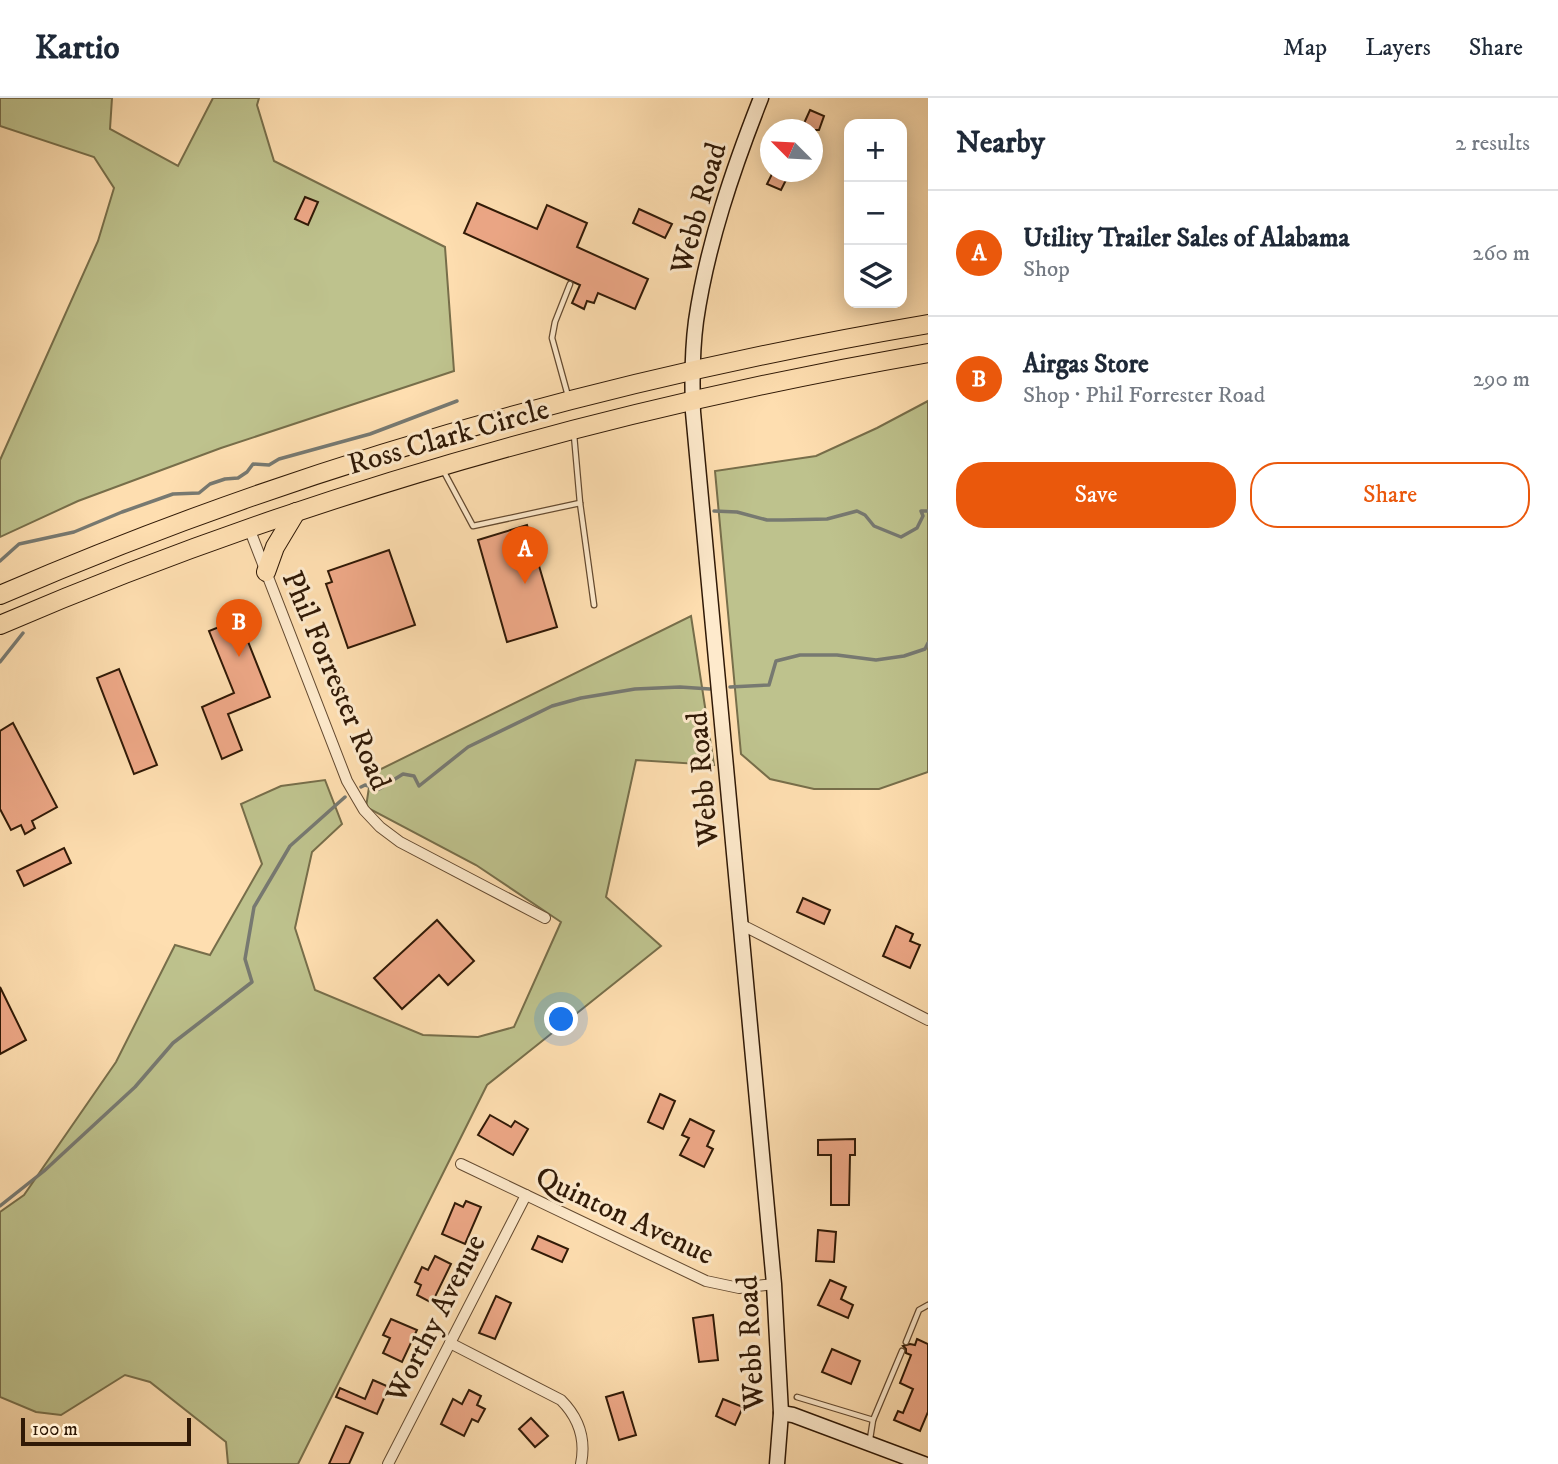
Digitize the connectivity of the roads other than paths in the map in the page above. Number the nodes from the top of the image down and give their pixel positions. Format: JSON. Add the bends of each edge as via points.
{"nodes":[{"id":1,"x":761,"y":98,"type":"edge"},
{"id":2,"x":570,"y":285,"type":"dead end"},
{"id":3,"x":928,"y":324,"type":"edge"},
{"id":4,"x":928,"y":353,"type":"edge"},
{"id":5,"x":693,"y":370,"type":"junction"},
{"id":6,"x":693,"y":399,"type":"junction"},
{"id":7,"x":569,"y":401,"type":"junction"},
{"id":8,"x":574,"y":428,"type":"junction"},
{"id":9,"x":440,"y":465,"type":"junction"},
{"id":10,"x":239,"y":502,"type":"junction"},
{"id":11,"x":580,"y":503,"type":"junction"},
{"id":12,"x":296,"y":512,"type":"junction"},
{"id":13,"x":249,"y":528,"type":"junction"},
{"id":14,"x":266,"y":572,"type":"junction"},
{"id":15,"x":8,"y":592,"type":"edge"},
{"id":16,"x":594,"y":605,"type":"dead end"},
{"id":17,"x":27,"y":614,"type":"junction"},
{"id":18,"x":0,"y":625,"type":"edge"},
{"id":19,"x":545,"y":918,"type":"dead end"},
{"id":20,"x":742,"y":925,"type":"junction"},
{"id":21,"x":928,"y":1020,"type":"edge"},
{"id":22,"x":461,"y":1164,"type":"dead end"},
{"id":23,"x":526,"y":1195,"type":"junction"},
{"id":24,"x":774,"y":1284,"type":"junction"},
{"id":25,"x":928,"y":1305,"type":"edge"},
{"id":26,"x":906,"y":1342,"type":"dead end"},
{"id":27,"x":450,"y":1343,"type":"junction"},
{"id":28,"x":902,"y":1351,"type":"dead end"},
{"id":29,"x":797,"y":1397,"type":"dead end"},
{"id":30,"x":781,"y":1413,"type":"junction"},
{"id":31,"x":873,"y":1420,"type":"junction"},
{"id":32,"x":869,"y":1443,"type":"junction"},
{"id":33,"x":387,"y":1464,"type":"edge"},
{"id":34,"x":581,"y":1464,"type":"edge"},
{"id":35,"x":777,"y":1464,"type":"edge"},
{"id":36,"x":924,"y":1464,"type":"edge"}],
"edges":[{"from":1,"to":5,"type":"street","name":"Webb Road","via":[[715,234],[696,321]]},
{"from":2,"to":7,"type":"lane","via":[[552,338]]},
{"from":3,"to":5,"type":"highway","name":"Ross Clark Circle"},
{"from":4,"to":6,"type":"highway","name":"Ross Clark Circle"},
{"from":5,"to":6,"type":"street","name":"Webb Road"},
{"from":5,"to":7,"type":"highway","name":"Ross Clark Circle"},
{"from":6,"to":8,"type":"highway","name":"Ross Clark Circle"},
{"from":6,"to":20,"type":"street","name":"Webb Road"},
{"from":7,"to":8,"type":"highway"},
{"from":7,"to":10,"type":"highway","name":"Ross Clark Circle","via":[[385,453]]},
{"from":8,"to":9,"type":"highway","name":"Ross Clark Circle"},
{"from":8,"to":11,"type":"lane"},
{"from":9,"to":11,"type":"lane","via":[[473,526]]},
{"from":9,"to":12,"type":"highway","name":"Ross Clark Circle"},
{"from":10,"to":13,"type":"highway"},
{"from":10,"to":15,"type":"highway","name":"Ross Clark Circle"},
{"from":11,"to":16,"type":"lane"},
{"from":12,"to":13,"type":"highway","name":"Ross Clark Circle"},
{"from":12,"to":14,"type":"highway"},
{"from":13,"to":14,"type":"street","name":"Phil Forrester Road"},
{"from":13,"to":17,"type":"highway","name":"Ross Clark Circle"},
{"from":14,"to":19,"type":"street","name":"Phil Forrester Road","via":[[347,781],[364,810],[417,852]]},
{"from":15,"to":17,"type":"highway"},
{"from":17,"to":18,"type":"highway","name":"Ross Clark Circle"},
{"from":20,"to":21,"type":"street"},
{"from":20,"to":24,"type":"street","name":"Webb Road"},
{"from":22,"to":23,"type":"street","name":"Quinton Avenue"},
{"from":23,"to":24,"type":"street","name":"Quinton Avenue","via":[[706,1281],[740,1288]]},
{"from":23,"to":27,"type":"street","name":"Worthy Avenue"},
{"from":24,"to":30,"type":"street","name":"Webb Road"},
{"from":25,"to":26,"type":"lane","via":[[919,1310]]},
{"from":27,"to":33,"type":"street","name":"Worthy Avenue"},
{"from":27,"to":34,"type":"street","via":[[561,1401],[580,1430]]},
{"from":28,"to":31,"type":"lane"},
{"from":29,"to":31,"type":"lane"},
{"from":30,"to":32,"type":"street"},
{"from":30,"to":35,"type":"street","name":"Webb Road"},
{"from":31,"to":32,"type":"lane"},
{"from":32,"to":36,"type":"street"}]}
